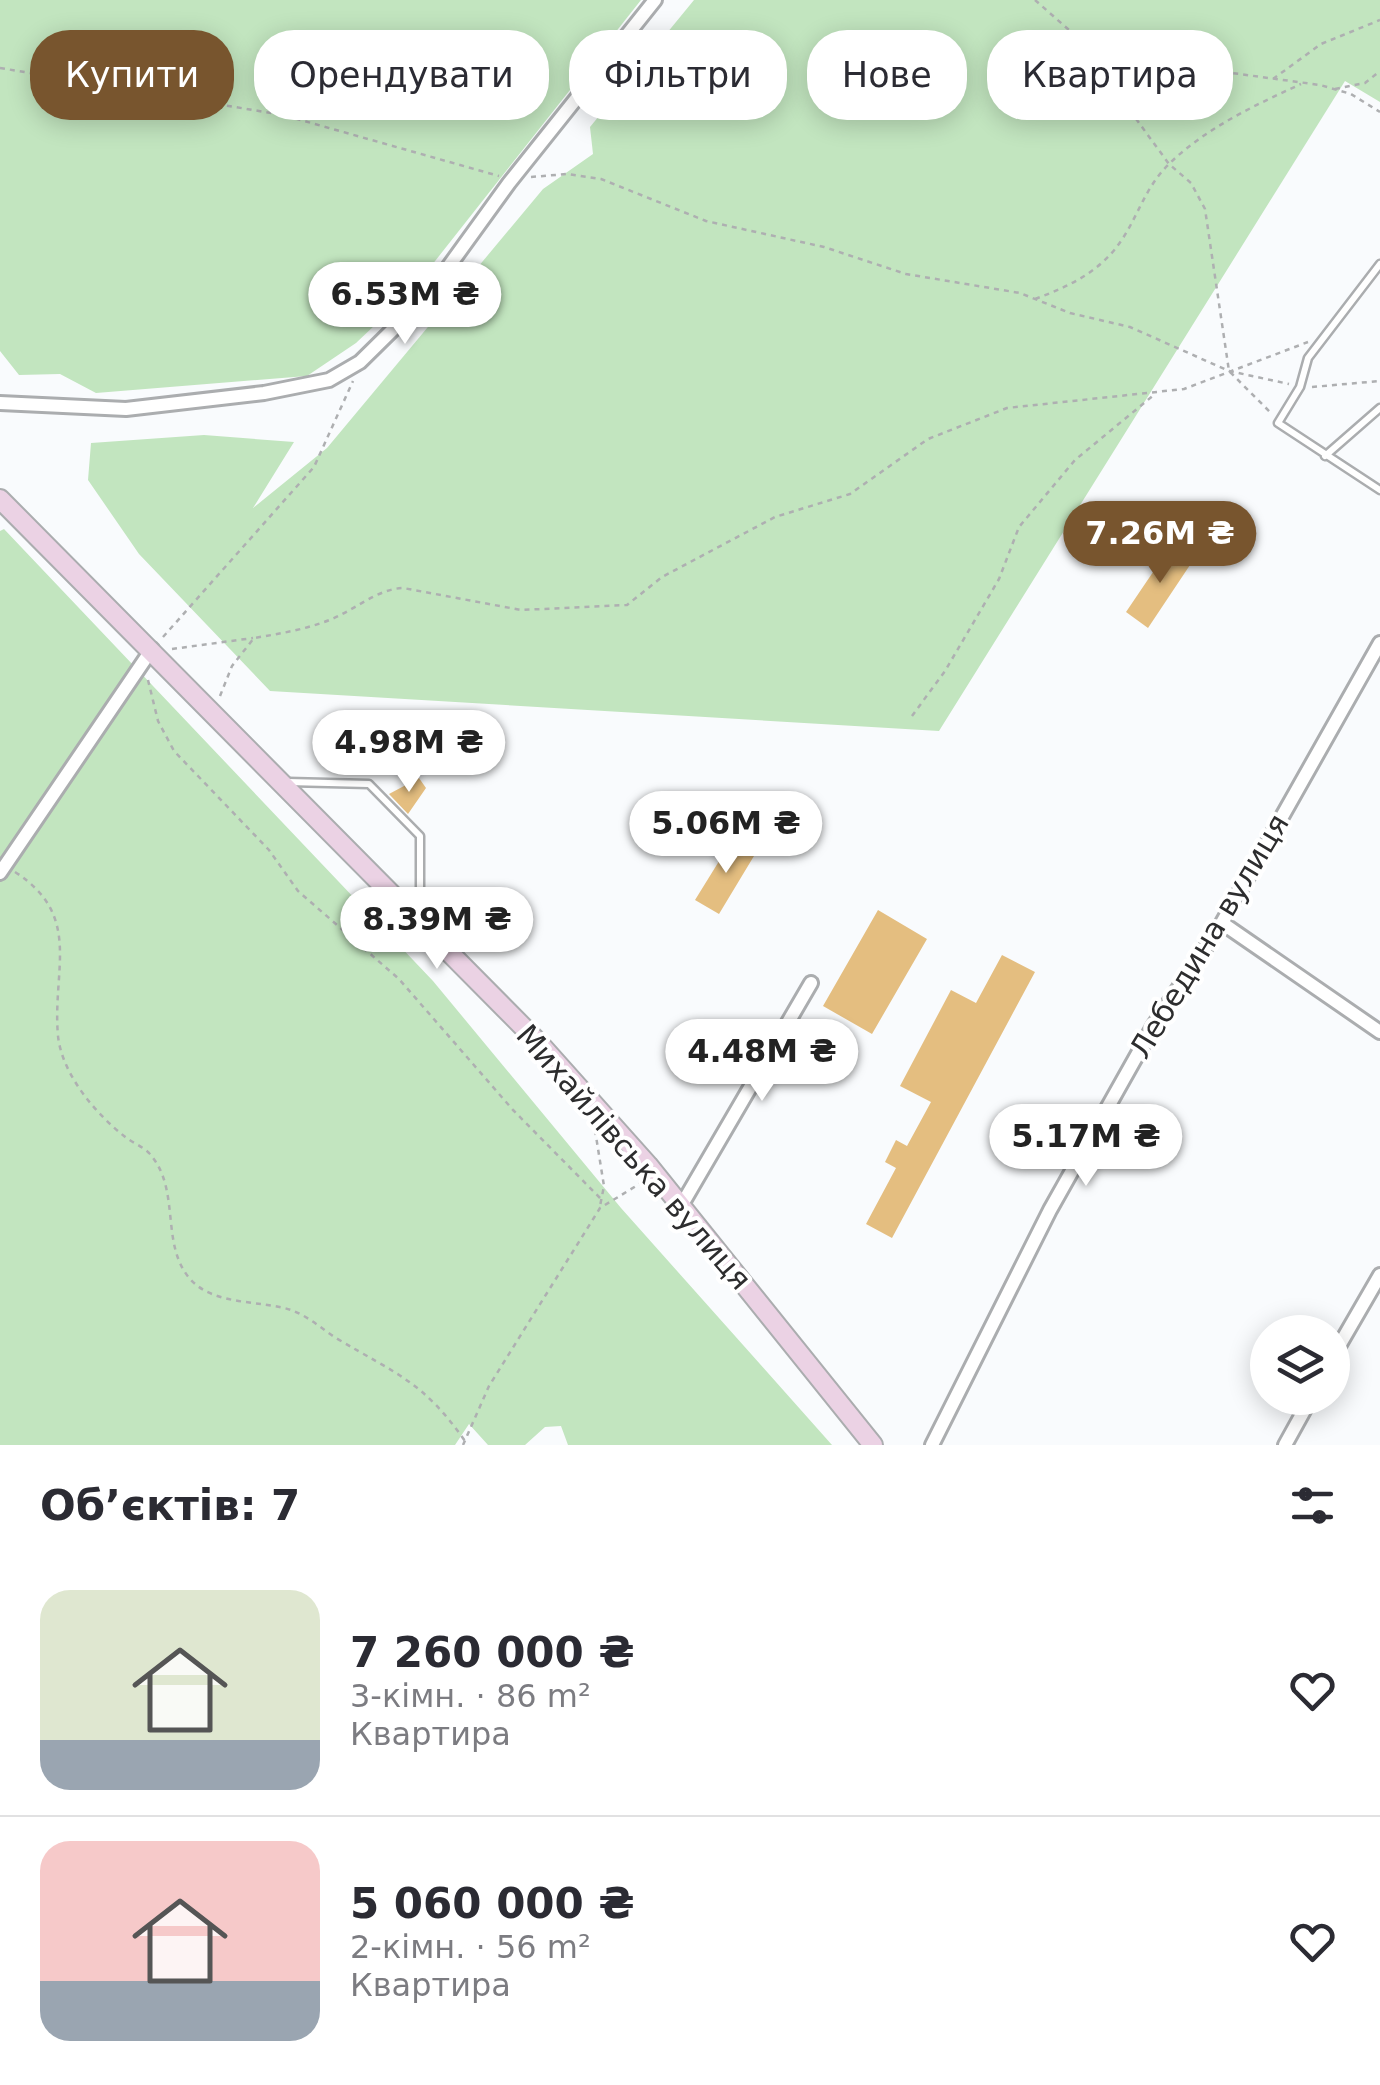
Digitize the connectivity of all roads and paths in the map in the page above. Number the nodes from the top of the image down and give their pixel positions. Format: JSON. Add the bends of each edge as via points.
{"nodes":[{"id":1,"x":655,"y":0,"type":"edge"},
{"id":2,"x":1035,"y":0,"type":"edge"},
{"id":3,"x":1380,"y":20,"type":"edge"},
{"id":4,"x":1069,"y":30,"type":"edge"},
{"id":5,"x":0,"y":68,"type":"edge"},
{"id":6,"x":1380,"y":71,"type":"edge"},
{"id":7,"x":1233,"y":74,"type":"edge"},
{"id":8,"x":1271,"y":80,"type":"junction"},
{"id":9,"x":1302,"y":83,"type":"junction"},
{"id":10,"x":1334,"y":89,"type":"junction"},
{"id":11,"x":1380,"y":112,"type":"edge"},
{"id":12,"x":1137,"y":120,"type":"edge"},
{"id":13,"x":1169,"y":164,"type":"junction"},
{"id":14,"x":512,"y":180,"type":"junction"},
{"id":15,"x":1380,"y":264,"type":"edge"},
{"id":16,"x":1034,"y":299,"type":"junction"},
{"id":17,"x":1328,"y":333,"type":"junction"},
{"id":18,"x":360,"y":362,"type":"junction"},
{"id":19,"x":1229,"y":370,"type":"junction"},
{"id":20,"x":1156,"y":394,"type":"junction"},
{"id":21,"x":0,"y":403,"type":"edge"},
{"id":22,"x":1380,"y":408,"type":"edge"},
{"id":23,"x":1278,"y":423,"type":"junction"},
{"id":24,"x":1326,"y":456,"type":"junction"},
{"id":25,"x":1380,"y":490,"type":"edge"},
{"id":26,"x":0,"y":499,"type":"edge"},
{"id":27,"x":254,"y":638,"type":"junction"},
{"id":28,"x":1380,"y":643,"type":"edge"},
{"id":29,"x":149,"y":654,"type":"junction"},
{"id":30,"x":213,"y":712,"type":"junction"},
{"id":31,"x":912,"y":716,"type":"dead end"},
{"id":32,"x":282,"y":782,"type":"junction"},
{"id":33,"x":3,"y":870,"type":"edge"},
{"id":34,"x":420,"y":920,"type":"junction"},
{"id":35,"x":1222,"y":923,"type":"junction"},
{"id":36,"x":810,"y":982,"type":"dead end"},
{"id":37,"x":1380,"y":1032,"type":"edge"},
{"id":38,"x":592,"y":1102,"type":"junction"},
{"id":39,"x":663,"y":1183,"type":"junction"},
{"id":40,"x":602,"y":1199,"type":"junction"},
{"id":41,"x":681,"y":1206,"type":"junction"},
{"id":42,"x":600,"y":1208,"type":"junction"},
{"id":43,"x":1380,"y":1275,"type":"edge"},
{"id":44,"x":1350,"y":1327,"type":"edge"},
{"id":45,"x":1301,"y":1415,"type":"edge"},
{"id":46,"x":464,"y":1443,"type":"edge"},
{"id":47,"x":874,"y":1445,"type":"edge"},
{"id":48,"x":932,"y":1445,"type":"edge"},
{"id":49,"x":1284,"y":1445,"type":"edge"}],
"edges":[{"from":1,"to":14,"type":"street"},
{"from":2,"to":4,"type":"path"},
{"from":3,"to":8,"type":"path","via":[[1320,44]]},
{"from":5,"to":14,"type":"path","via":[[282,115]]},
{"from":6,"to":10,"type":"path","via":[[1365,83]]},
{"from":7,"to":8,"type":"path"},
{"from":8,"to":9,"type":"path"},
{"from":9,"to":10,"type":"path"},
{"from":9,"to":13,"type":"path","via":[[1258,103]]},
{"from":10,"to":11,"type":"path"},
{"from":12,"to":13,"type":"path"},
{"from":13,"to":16,"type":"path","via":[[1145,193],[1122,240],[1081,281]]},
{"from":13,"to":19,"type":"path","via":[[1205,208]]},
{"from":14,"to":16,"type":"path","via":[[567,174],[601,179],[706,221],[906,274]]},
{"from":14,"to":18,"type":"street","via":[[428,295]]},
{"from":15,"to":17,"type":"lane"},
{"from":16,"to":19,"type":"path","via":[[1130,328]]},
{"from":17,"to":19,"type":"path"},
{"from":17,"to":23,"type":"lane","via":[[1308,358]]},
{"from":18,"to":21,"type":"street","via":[[313,383],[146,406]]},
{"from":18,"to":29,"type":"path","via":[[314,467]]},
{"from":19,"to":20,"type":"path"},
{"from":19,"to":23,"type":"path"},
{"from":20,"to":27,"type":"path","via":[[1006,408],[928,439],[850,494],[775,517],[662,577],[627,605],[521,610],[384,588],[326,622]]},
{"from":20,"to":31,"type":"path","via":[[1075,460],[1019,527],[998,579]]},
{"from":22,"to":24,"type":"lane"},
{"from":23,"to":24,"type":"lane"},
{"from":24,"to":25,"type":"lane"},
{"from":26,"to":29,"type":"main road","name":"Михайлівська вулиця"},
{"from":27,"to":29,"type":"path"},
{"from":27,"to":30,"type":"path","via":[[232,666]]},
{"from":28,"to":35,"type":"street","name":"Лебедина вулиця"},
{"from":29,"to":30,"type":"main road","name":"Михайлівська вулиця"},
{"from":29,"to":33,"type":"street"},
{"from":29,"to":40,"type":"path","via":[[150,697],[174,751],[298,890],[399,979],[513,1110]]},
{"from":30,"to":32,"type":"main road","name":"Михайлівська вулиця"},
{"from":32,"to":34,"type":"main road","name":"Михайлівська вулиця"},
{"from":32,"to":34,"type":"lane","via":[[369,784],[420,836]]},
{"from":33,"to":46,"type":"path","via":[[33,884],[54,907],[58,1039],[66,1065],[96,1111],[148,1153],[166,1182],[176,1253],[190,1279],[206,1292],[288,1309],[368,1354],[437,1402]]},
{"from":34,"to":38,"type":"main road","name":"Михайлівська вулиця"},
{"from":35,"to":37,"type":"street"},
{"from":35,"to":48,"type":"street","name":"Лебедина вулиця","via":[[1154,1025],[1059,1194]]},
{"from":36,"to":41,"type":"street"},
{"from":38,"to":39,"type":"main road","name":"Михайлівська вулиця"},
{"from":38,"to":40,"type":"path"},
{"from":39,"to":41,"type":"main road","name":"Михайлівська вулиця"},
{"from":39,"to":42,"type":"path","via":[[637,1183]]},
{"from":40,"to":42,"type":"path"},
{"from":41,"to":47,"type":"main road","name":"Михайлівська вулиця"},
{"from":42,"to":46,"type":"path","via":[[489,1386]]},
{"from":43,"to":44,"type":"street"},
{"from":45,"to":49,"type":"street"}]}
